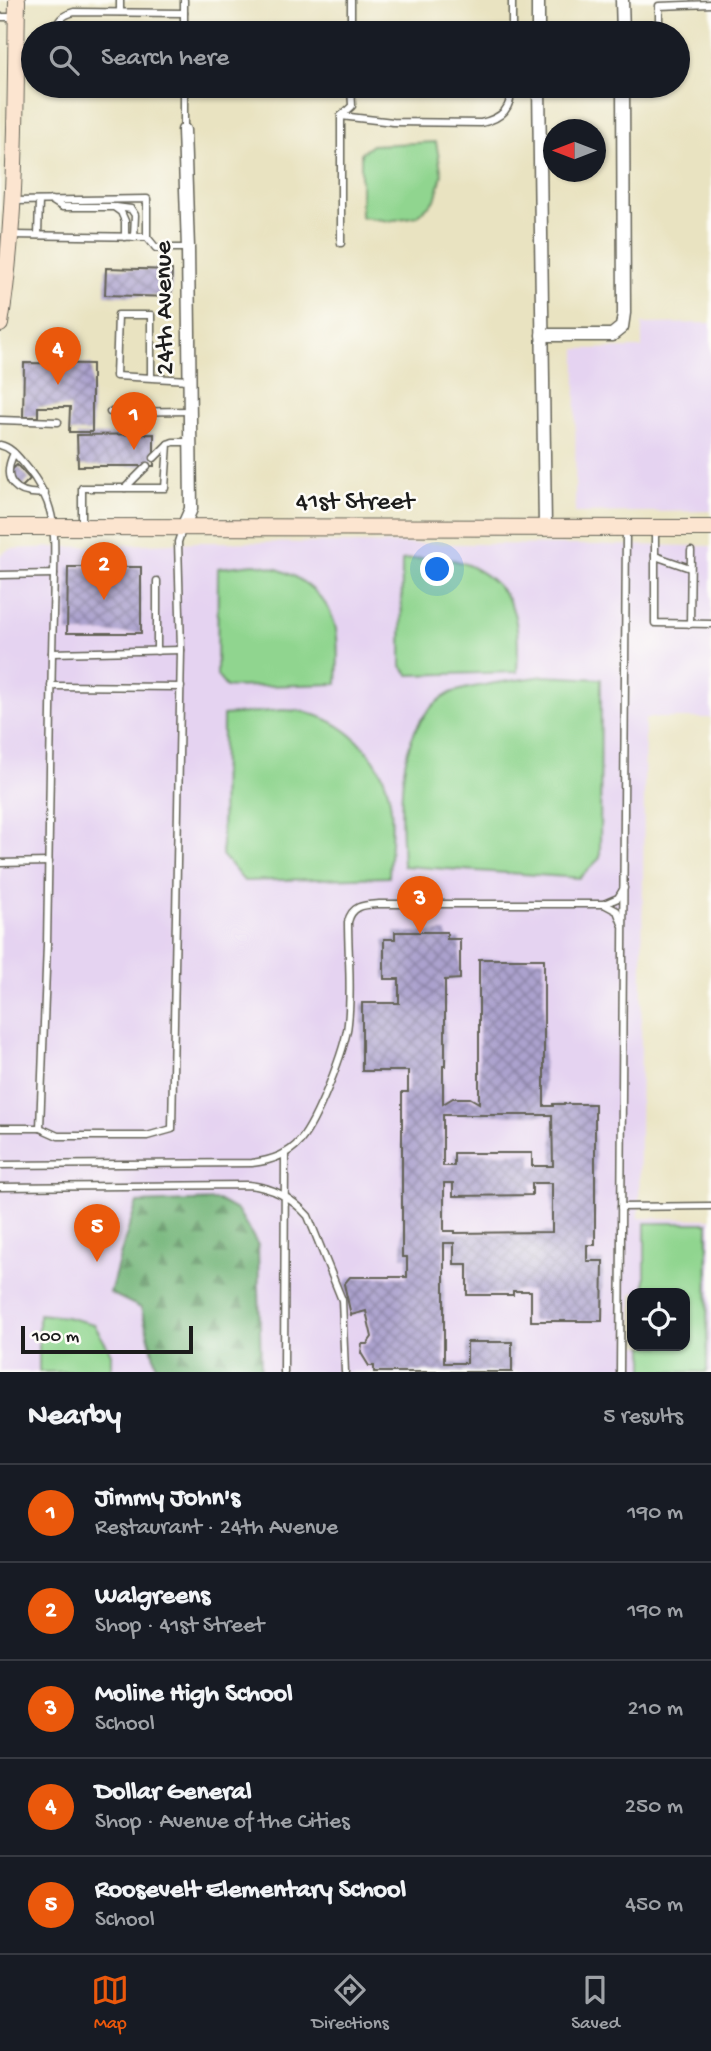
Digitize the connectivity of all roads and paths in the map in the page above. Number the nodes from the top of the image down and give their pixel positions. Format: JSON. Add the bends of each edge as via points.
{"nodes":[{"id":1,"x":17,"y":0,"type":"edge"},
{"id":2,"x":120,"y":0,"type":"edge"},
{"id":3,"x":184,"y":0,"type":"edge"},
{"id":4,"x":351,"y":0,"type":"edge"},
{"id":5,"x":512,"y":0,"type":"edge"},
{"id":6,"x":538,"y":0,"type":"edge"},
{"id":7,"x":622,"y":0,"type":"edge"},
{"id":8,"x":687,"y":2,"type":"edge"},
{"id":9,"x":711,"y":4,"type":"edge"},
{"id":10,"x":120,"y":12,"type":"junction"},
{"id":11,"x":184,"y":13,"type":"junction"},
{"id":12,"x":0,"y":17,"type":"edge"},
{"id":13,"x":17,"y":17,"type":"junction"},
{"id":14,"x":59,"y":21,"type":"edge"},
{"id":15,"x":184,"y":21,"type":"edge"},
{"id":16,"x":351,"y":21,"type":"edge"},
{"id":17,"x":512,"y":21,"type":"edge"},
{"id":18,"x":538,"y":21,"type":"edge"},
{"id":19,"x":623,"y":21,"type":"edge"},
{"id":20,"x":659,"y":21,"type":"edge"},
{"id":21,"x":16,"y":70,"type":"junction"},
{"id":22,"x":21,"y":70,"type":"edge"},
{"id":23,"x":184,"y":98,"type":"edge"},
{"id":24,"x":352,"y":98,"type":"edge"},
{"id":25,"x":510,"y":98,"type":"edge"},
{"id":26,"x":539,"y":98,"type":"edge"},
{"id":27,"x":623,"y":98,"type":"edge"},
{"id":28,"x":341,"y":116,"type":"junction"},
{"id":29,"x":184,"y":130,"type":"joint"},
{"id":30,"x":8,"y":196,"type":"edge"},
{"id":31,"x":51,"y":200,"type":"junction"},
{"id":32,"x":39,"y":201,"type":"junction"},
{"id":33,"x":114,"y":207,"type":"junction"},
{"id":34,"x":7,"y":228,"type":"edge"},
{"id":35,"x":38,"y":235,"type":"junction"},
{"id":36,"x":125,"y":237,"type":"junction"},
{"id":37,"x":134,"y":237,"type":"junction"},
{"id":38,"x":146,"y":237,"type":"junction"},
{"id":39,"x":341,"y":243,"type":"dead end"},
{"id":40,"x":188,"y":248,"type":"junction"},
{"id":41,"x":3,"y":279,"type":"edge"},
{"id":42,"x":0,"y":324,"type":"edge"},
{"id":43,"x":542,"y":335,"type":"junction"},
{"id":44,"x":150,"y":378,"type":"junction"},
{"id":45,"x":189,"y":380,"type":"junction"},
{"id":46,"x":190,"y":411,"type":"junction"},
{"id":47,"x":110,"y":412,"type":"dead end"},
{"id":48,"x":0,"y":420,"type":"edge"},
{"id":49,"x":58,"y":422,"type":"dead end"},
{"id":50,"x":190,"y":442,"type":"junction"},
{"id":51,"x":168,"y":444,"type":"junction"},
{"id":52,"x":0,"y":445,"type":"edge"},
{"id":53,"x":14,"y":453,"type":"junction"},
{"id":54,"x":154,"y":458,"type":"dead end"},
{"id":55,"x":146,"y":466,"type":"dead end"},
{"id":56,"x":125,"y":488,"type":"junction"},
{"id":57,"x":46,"y":493,"type":"junction"},
{"id":58,"x":0,"y":527,"type":"edge"},
{"id":59,"x":55,"y":527,"type":"junction"},
{"id":60,"x":82,"y":527,"type":"junction"},
{"id":61,"x":183,"y":527,"type":"junction"},
{"id":62,"x":545,"y":527,"type":"junction"},
{"id":63,"x":626,"y":527,"type":"junction"},
{"id":64,"x":655,"y":527,"type":"junction"},
{"id":65,"x":711,"y":528,"type":"edge"},
{"id":66,"x":691,"y":551,"type":"dead end"},
{"id":67,"x":655,"y":556,"type":"junction"},
{"id":68,"x":690,"y":568,"type":"junction"},
{"id":69,"x":54,"y":574,"type":"junction"},
{"id":70,"x":0,"y":575,"type":"edge"},
{"id":71,"x":157,"y":581,"type":"dead end"},
{"id":72,"x":690,"y":624,"type":"junction"},
{"id":73,"x":711,"y":624,"type":"edge"},
{"id":74,"x":181,"y":650,"type":"junction"},
{"id":75,"x":157,"y":651,"type":"junction"},
{"id":76,"x":52,"y":653,"type":"junction"},
{"id":77,"x":51,"y":686,"type":"junction"},
{"id":78,"x":181,"y":687,"type":"junction"},
{"id":79,"x":49,"y":862,"type":"junction"},
{"id":80,"x":0,"y":863,"type":"edge"},
{"id":81,"x":624,"y":888,"type":"junction"},
{"id":82,"x":604,"y":904,"type":"junction"},
{"id":83,"x":624,"y":929,"type":"junction"},
{"id":84,"x":0,"y":1128,"type":"edge"},
{"id":85,"x":40,"y":1128,"type":"junction"},
{"id":86,"x":285,"y":1153,"type":"junction"},
{"id":87,"x":0,"y":1165,"type":"edge"},
{"id":88,"x":0,"y":1187,"type":"edge"},
{"id":89,"x":284,"y":1196,"type":"junction"},
{"id":90,"x":711,"y":1206,"type":"edge"},
{"id":91,"x":621,"y":1207,"type":"junction"},
{"id":92,"x":284,"y":1372,"type":"edge"},
{"id":93,"x":345,"y":1372,"type":"edge"},
{"id":94,"x":620,"y":1372,"type":"edge"}],
"edges":[{"from":1,"to":13,"type":"street"},
{"from":2,"to":10,"type":"lane"},
{"from":3,"to":11,"type":"lane"},
{"from":4,"to":16,"type":"lane"},
{"from":5,"to":17,"type":"lane"},
{"from":6,"to":18,"type":"street"},
{"from":7,"to":19,"type":"street"},
{"from":8,"to":9,"type":"lane"},
{"from":8,"to":20,"type":"lane","via":[[659,6]]},
{"from":10,"to":11,"type":"lane"},
{"from":10,"to":14,"type":"lane","via":[[74,12]]},
{"from":11,"to":15,"type":"lane"},
{"from":12,"to":13,"type":"lane"},
{"from":13,"to":21,"type":"street"},
{"from":21,"to":22,"type":"lane"},
{"from":21,"to":30,"type":"street"},
{"from":23,"to":29,"type":"lane"},
{"from":24,"to":28,"type":"lane","via":[[352,106]]},
{"from":25,"to":28,"type":"lane","via":[[501,116],[481,123]]},
{"from":26,"to":43,"type":"street"},
{"from":27,"to":43,"type":"street","via":[[622,327],[612,335]]},
{"from":28,"to":39,"type":"lane"},
{"from":29,"to":40,"type":"street","name":"24th Avenue"},
{"from":30,"to":32,"type":"lane"},
{"from":30,"to":34,"type":"street"},
{"from":31,"to":32,"type":"lane"},
{"from":31,"to":33,"type":"lane","via":[[62,207]]},
{"from":31,"to":38,"type":"lane","via":[[147,200]]},
{"from":32,"to":35,"type":"lane"},
{"from":33,"to":36,"type":"lane","via":[[125,220]]},
{"from":33,"to":37,"type":"lane","via":[[131,209],[135,215]]},
{"from":34,"to":35,"type":"lane"},
{"from":34,"to":41,"type":"street"},
{"from":35,"to":36,"type":"lane"},
{"from":36,"to":37,"type":"lane"},
{"from":37,"to":38,"type":"lane"},
{"from":38,"to":40,"type":"lane","via":[[156,248]]},
{"from":40,"to":45,"type":"street","name":"24th Avenue"},
{"from":41,"to":42,"type":"street"},
{"from":43,"to":62,"type":"street"},
{"from":44,"to":44,"type":"lane","via":[[116,376],[118,315],[151,315]]},
{"from":44,"to":45,"type":"lane"},
{"from":45,"to":46,"type":"street","name":"24th Avenue"},
{"from":46,"to":47,"type":"lane"},
{"from":46,"to":50,"type":"street","name":"24th Avenue"},
{"from":48,"to":49,"type":"lane"},
{"from":50,"to":51,"type":"lane"},
{"from":50,"to":61,"type":"street","name":"24th Avenue","via":[[191,509]]},
{"from":51,"to":54,"type":"lane"},
{"from":51,"to":56,"type":"lane","via":[[165,488]]},
{"from":52,"to":53,"type":"lane"},
{"from":53,"to":57,"type":"lane"},
{"from":53,"to":57,"type":"lane","via":[[5,469],[11,485],[21,493]]},
{"from":55,"to":56,"type":"lane"},
{"from":56,"to":60,"type":"lane","via":[[82,488]]},
{"from":57,"to":59,"type":"lane"},
{"from":58,"to":59,"type":"street","name":"41st Street"},
{"from":59,"to":60,"type":"street","name":"41st Street"},
{"from":59,"to":69,"type":"lane"},
{"from":60,"to":61,"type":"street","name":"41st Street"},
{"from":61,"to":62,"type":"street","name":"41st Street"},
{"from":61,"to":74,"type":"lane","via":[[178,542]]},
{"from":62,"to":63,"type":"street","name":"41st Street"},
{"from":63,"to":64,"type":"street","name":"41st Street"},
{"from":63,"to":81,"type":"lane"},
{"from":64,"to":65,"type":"street","name":"41st Street"},
{"from":64,"to":67,"type":"lane"},
{"from":66,"to":68,"type":"lane"},
{"from":67,"to":68,"type":"lane"},
{"from":67,"to":72,"type":"lane","via":[[655,623]]},
{"from":68,"to":72,"type":"lane"},
{"from":69,"to":70,"type":"lane"},
{"from":69,"to":76,"type":"lane"},
{"from":71,"to":75,"type":"lane"},
{"from":72,"to":73,"type":"lane"},
{"from":74,"to":75,"type":"lane"},
{"from":74,"to":78,"type":"lane"},
{"from":75,"to":76,"type":"lane"},
{"from":76,"to":77,"type":"lane"},
{"from":77,"to":78,"type":"lane"},
{"from":77,"to":79,"type":"lane"},
{"from":78,"to":85,"type":"lane","via":[[172,1129],[147,1136],[58,1136]]},
{"from":79,"to":80,"type":"lane"},
{"from":79,"to":85,"type":"lane"},
{"from":81,"to":82,"type":"lane","via":[[618,898]]},
{"from":81,"to":83,"type":"lane"},
{"from":82,"to":83,"type":"lane","via":[[617,911]]},
{"from":82,"to":86,"type":"lane","via":[[379,904],[352,911],[348,922],[348,1026],[342,1048],[315,1118]]},
{"from":83,"to":91,"type":"lane"},
{"from":84,"to":85,"type":"lane"},
{"from":86,"to":87,"type":"lane","via":[[252,1163]]},
{"from":86,"to":89,"type":"lane"},
{"from":88,"to":89,"type":"lane","via":[[248,1185],[270,1188]]},
{"from":89,"to":92,"type":"lane"},
{"from":89,"to":93,"type":"lane","via":[[308,1216],[342,1300]]},
{"from":90,"to":91,"type":"lane"},
{"from":91,"to":94,"type":"lane"}]}
